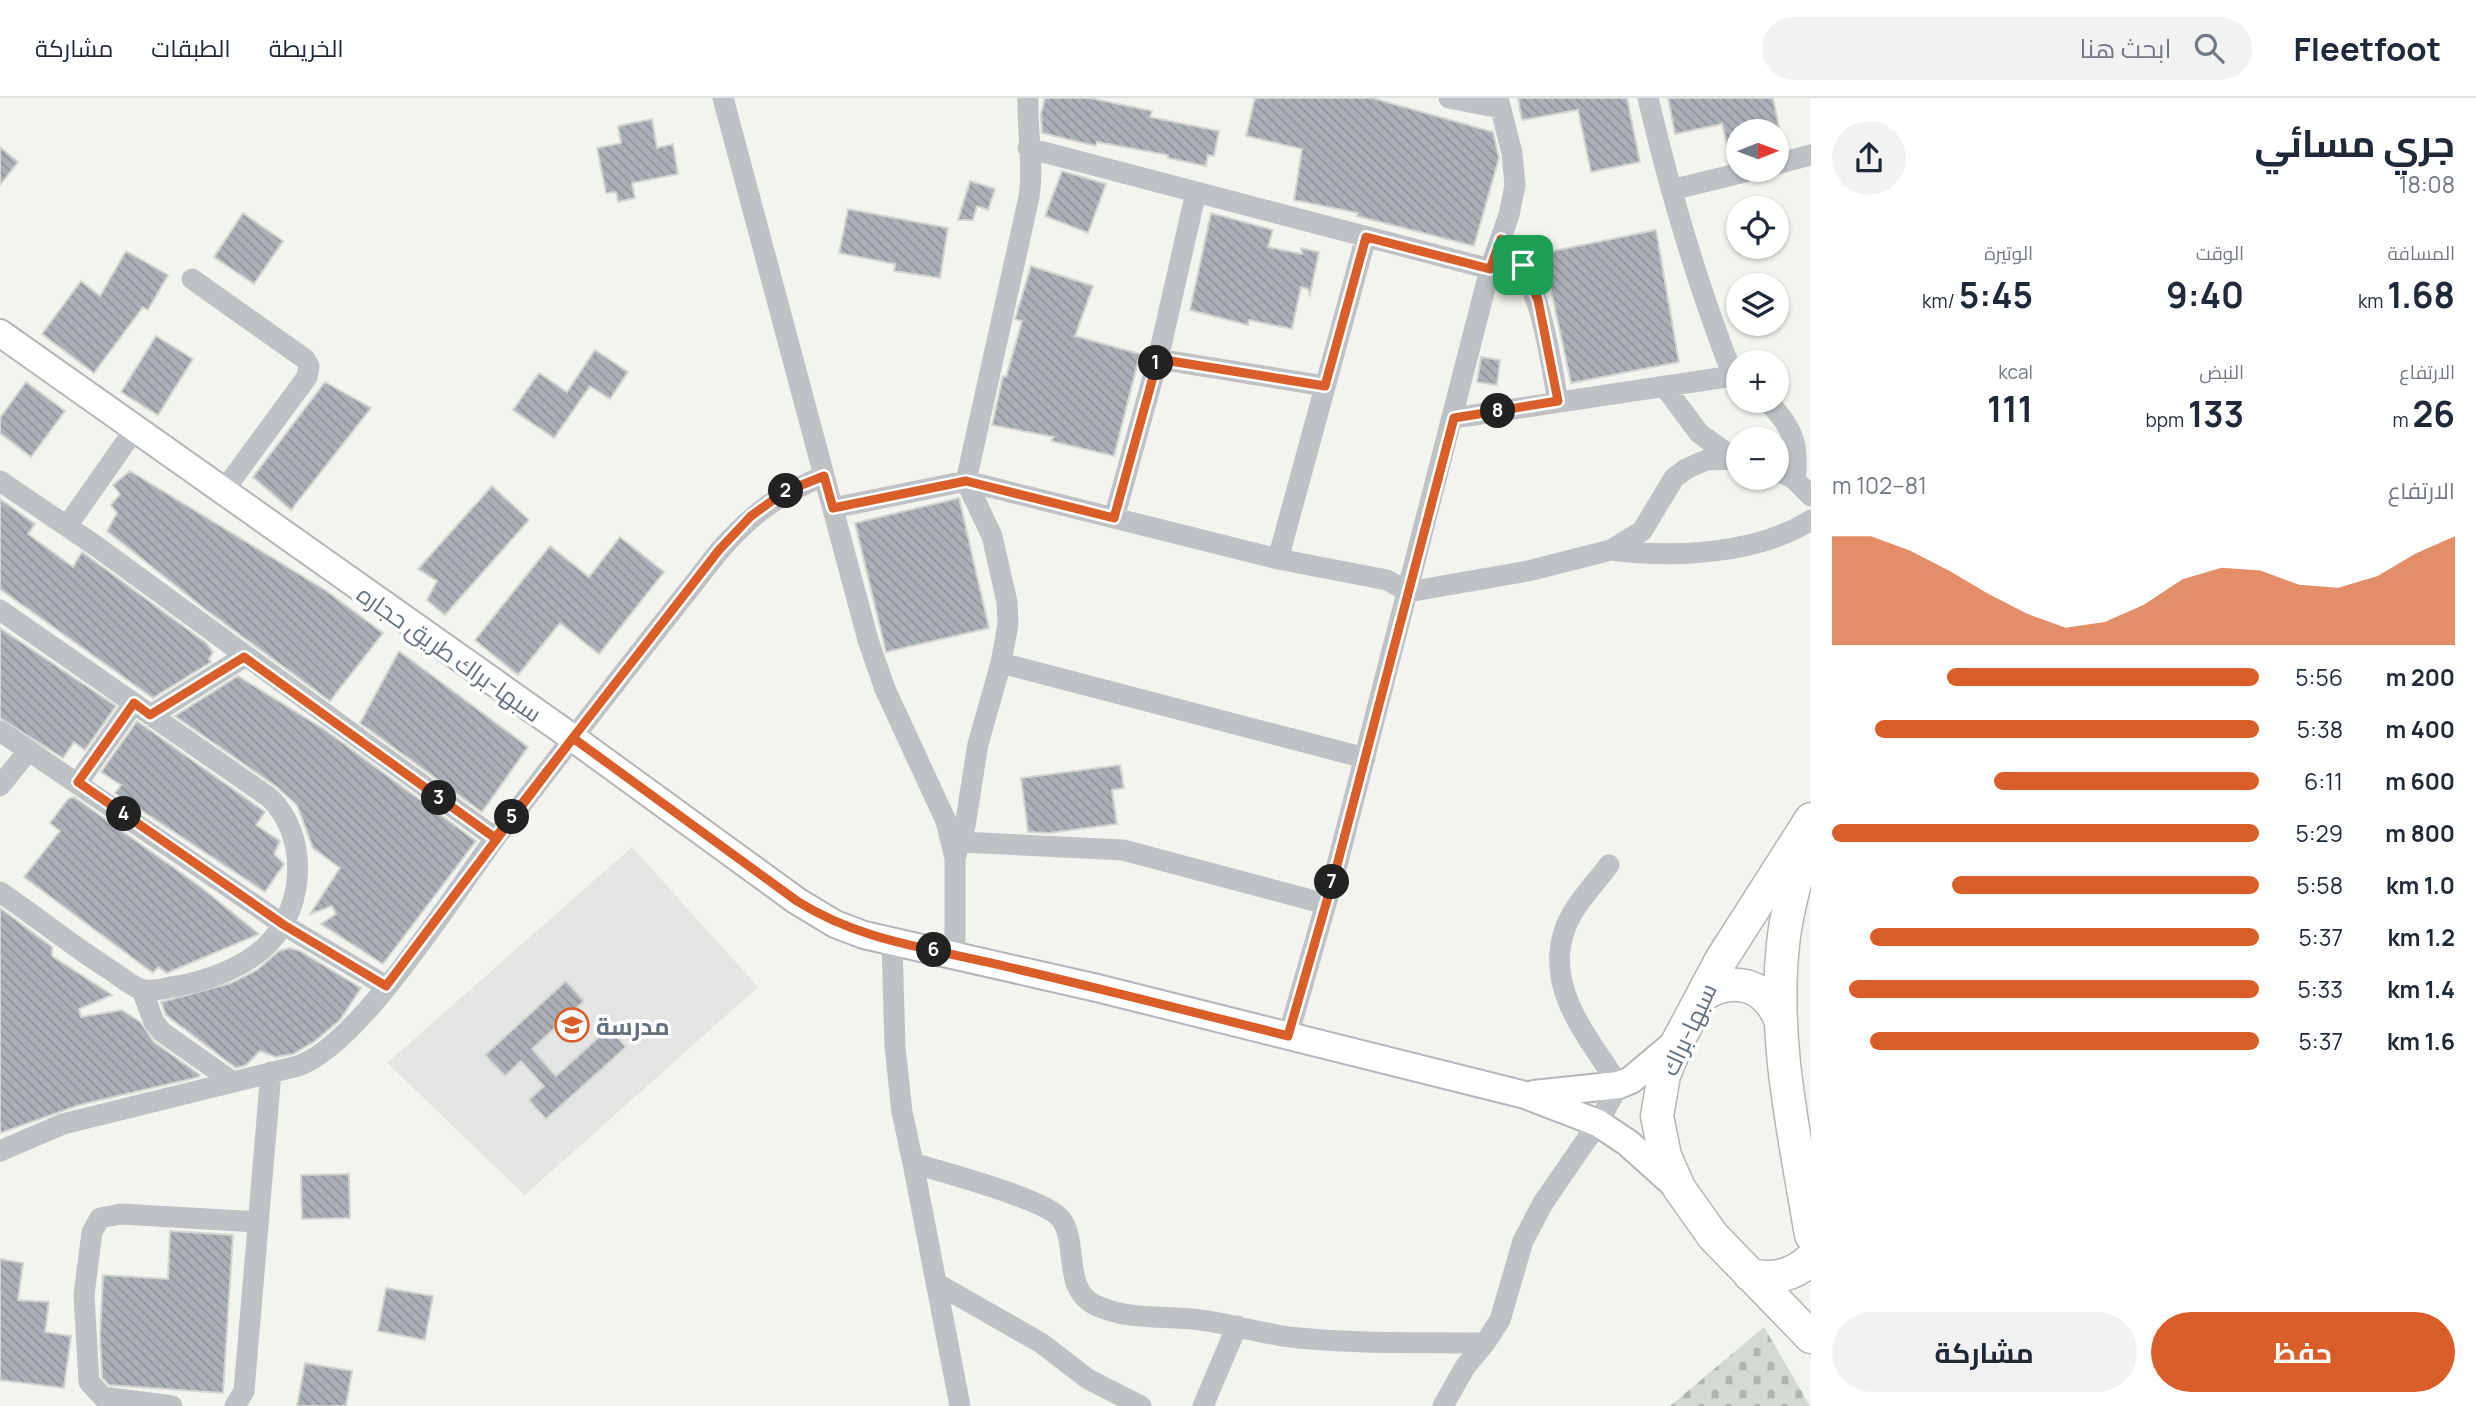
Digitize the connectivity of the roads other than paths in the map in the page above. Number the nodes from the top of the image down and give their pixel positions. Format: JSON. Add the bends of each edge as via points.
{"nodes":[{"id":1,"x":1028,"y":98,"type":"edge"},
{"id":2,"x":1449,"y":98,"type":"edge"},
{"id":3,"x":1648,"y":98,"type":"edge"},
{"id":4,"x":730,"y":100,"type":"edge"},
{"id":5,"x":1499,"y":103,"type":"edge"},
{"id":6,"x":1028,"y":148,"type":"junction"},
{"id":7,"x":1811,"y":155,"type":"edge"},
{"id":8,"x":1789,"y":161,"type":"edge"},
{"id":9,"x":1726,"y":177,"type":"edge"},
{"id":10,"x":1671,"y":190,"type":"junction"},
{"id":11,"x":1196,"y":192,"type":"junction"},
{"id":12,"x":1366,"y":237,"type":"junction"},
{"id":13,"x":1501,"y":239,"type":"junction"},
{"id":14,"x":1490,"y":269,"type":"junction"},
{"id":15,"x":192,"y":279,"type":"dead end"},
{"id":16,"x":0,"y":333,"type":"edge"},
{"id":17,"x":1726,"y":352,"type":"edge"},
{"id":18,"x":1158,"y":359,"type":"junction"},
{"id":19,"x":1726,"y":379,"type":"edge"},
{"id":20,"x":1325,"y":386,"type":"junction"},
{"id":21,"x":1664,"y":386,"type":"junction"},
{"id":22,"x":1558,"y":401,"type":"junction"},
{"id":23,"x":1777,"y":413,"type":"edge"},
{"id":24,"x":1454,"y":418,"type":"junction"},
{"id":25,"x":135,"y":429,"type":"junction"},
{"id":26,"x":1726,"y":452,"type":"edge"},
{"id":27,"x":1726,"y":459,"type":"edge"},
{"id":28,"x":824,"y":476,"type":"junction"},
{"id":29,"x":1789,"y":477,"type":"edge"},
{"id":30,"x":1795,"y":480,"type":"junction"},
{"id":31,"x":0,"y":481,"type":"edge"},
{"id":32,"x":966,"y":481,"type":"junction"},
{"id":33,"x":222,"y":492,"type":"junction"},
{"id":34,"x":1811,"y":496,"type":"edge"},
{"id":35,"x":833,"y":508,"type":"junction"},
{"id":36,"x":1114,"y":518,"type":"junction"},
{"id":37,"x":1811,"y":520,"type":"edge"},
{"id":38,"x":66,"y":526,"type":"junction"},
{"id":39,"x":1611,"y":550,"type":"junction"},
{"id":40,"x":1278,"y":559,"type":"junction"},
{"id":41,"x":1408,"y":592,"type":"junction"},
{"id":42,"x":1,"y":614,"type":"edge"},
{"id":43,"x":244,"y":657,"type":"junction"},
{"id":44,"x":1001,"y":663,"type":"junction"},
{"id":45,"x":142,"y":709,"type":"junction"},
{"id":46,"x":0,"y":731,"type":"edge"},
{"id":47,"x":573,"y":738,"type":"junction"},
{"id":48,"x":28,"y":751,"type":"junction"},
{"id":49,"x":1365,"y":758,"type":"junction"},
{"id":50,"x":78,"y":782,"type":"junction"},
{"id":51,"x":0,"y":786,"type":"edge"},
{"id":52,"x":1811,"y":820,"type":"edge"},
{"id":53,"x":495,"y":838,"type":"junction"},
{"id":54,"x":958,"y":850,"type":"junction"},
{"id":55,"x":1609,"y":865,"type":"dead end"},
{"id":56,"x":0,"y":892,"type":"edge"},
{"id":57,"x":1326,"y":904,"type":"junction"},
{"id":58,"x":284,"y":925,"type":"junction"},
{"id":59,"x":892,"y":942,"type":"junction"},
{"id":60,"x":955,"y":954,"type":"junction"},
{"id":61,"x":386,"y":986,"type":"junction"},
{"id":62,"x":142,"y":990,"type":"junction"},
{"id":63,"x":1704,"y":994,"type":"junction"},
{"id":64,"x":1781,"y":1022,"type":"junction"},
{"id":65,"x":1288,"y":1036,"type":"junction"},
{"id":66,"x":1678,"y":1041,"type":"junction"},
{"id":67,"x":271,"y":1072,"type":"junction"},
{"id":68,"x":233,"y":1082,"type":"junction"},
{"id":69,"x":1619,"y":1085,"type":"junction"},
{"id":70,"x":1525,"y":1095,"type":"junction"},
{"id":71,"x":1598,"y":1123,"type":"junction"},
{"id":72,"x":0,"y":1151,"type":"edge"},
{"id":73,"x":1804,"y":1156,"type":"edge"},
{"id":74,"x":913,"y":1163,"type":"junction"},
{"id":75,"x":1679,"y":1188,"type":"junction"},
{"id":76,"x":258,"y":1222,"type":"junction"},
{"id":77,"x":1811,"y":1235,"type":"edge"},
{"id":78,"x":1811,"y":1259,"type":"edge"},
{"id":79,"x":1750,"y":1275,"type":"junction"},
{"id":80,"x":936,"y":1283,"type":"junction"},
{"id":81,"x":1237,"y":1326,"type":"junction"},
{"id":82,"x":1811,"y":1338,"type":"edge"},
{"id":83,"x":1485,"y":1343,"type":"junction"},
{"id":84,"x":172,"y":1406,"type":"edge"},
{"id":85,"x":235,"y":1406,"type":"edge"},
{"id":86,"x":960,"y":1406,"type":"edge"},
{"id":87,"x":1141,"y":1406,"type":"edge"},
{"id":88,"x":1203,"y":1406,"type":"edge"},
{"id":89,"x":1443,"y":1406,"type":"edge"}],
"edges":[{"from":1,"to":6,"type":"street"},
{"from":2,"to":5,"type":"street"},
{"from":3,"to":10,"type":"street"},
{"from":4,"to":28,"type":"street"},
{"from":5,"to":13,"type":"street","via":[[1515,185]]},
{"from":6,"to":11,"type":"street"},
{"from":6,"to":32,"type":"street","via":[[1029,197]]},
{"from":7,"to":8,"type":"street"},
{"from":9,"to":10,"type":"street"},
{"from":10,"to":17,"type":"street"},
{"from":11,"to":12,"type":"street"},
{"from":11,"to":18,"type":"street"},
{"from":12,"to":14,"type":"street"},
{"from":12,"to":20,"type":"street"},
{"from":13,"to":14,"type":"street"},
{"from":13,"to":22,"type":"street","via":[[1523,265],[1538,300]]},
{"from":14,"to":24,"type":"street"},
{"from":15,"to":33,"type":"street","via":[[309,366],[307,377]]},
{"from":16,"to":25,"type":"main road","name":"سبها-براك طريق حجاره"},
{"from":18,"to":20,"type":"street"},
{"from":18,"to":36,"type":"street"},
{"from":19,"to":21,"type":"street"},
{"from":20,"to":40,"type":"street"},
{"from":21,"to":22,"type":"street"},
{"from":21,"to":26,"type":"street","via":[[1699,433]]},
{"from":22,"to":24,"type":"street"},
{"from":23,"to":30,"type":"street","via":[[1788,424],[1798,450]]},
{"from":24,"to":41,"type":"street"},
{"from":25,"to":33,"type":"main road","name":"سبها-براك طريق حجاره"},
{"from":25,"to":38,"type":"street"},
{"from":27,"to":39,"type":"street","via":[[1706,460],[1686,468],[1674,478],[1642,531]]},
{"from":28,"to":35,"type":"street"},
{"from":28,"to":47,"type":"street","via":[[784,492],[751,516],[719,550]]},
{"from":29,"to":30,"type":"street"},
{"from":30,"to":34,"type":"street"},
{"from":31,"to":38,"type":"street"},
{"from":32,"to":35,"type":"street"},
{"from":32,"to":36,"type":"street"},
{"from":32,"to":44,"type":"street","via":[[992,536],[1002,574],[1008,624]]},
{"from":33,"to":47,"type":"main road","name":"سبها-براك طريق حجاره"},
{"from":35,"to":54,"type":"street","via":[[885,689]]},
{"from":36,"to":40,"type":"street"},
{"from":37,"to":39,"type":"street","via":[[1768,538],[1698,553],[1655,556]]},
{"from":38,"to":43,"type":"street"},
{"from":39,"to":41,"type":"street","via":[[1528,571]]},
{"from":40,"to":41,"type":"street","via":[[1387,580]]},
{"from":41,"to":49,"type":"street"},
{"from":42,"to":45,"type":"street"},
{"from":43,"to":45,"type":"street"},
{"from":43,"to":53,"type":"street"},
{"from":44,"to":49,"type":"street"},
{"from":44,"to":54,"type":"street","via":[[978,744]]},
{"from":45,"to":50,"type":"street"},
{"from":45,"to":58,"type":"street","via":[[270,797],[282,812],[298,860]]},
{"from":46,"to":48,"type":"street"},
{"from":47,"to":53,"type":"street"},
{"from":47,"to":59,"type":"main road","name":"سبها-براك طريق حجاره","via":[[797,901],[835,924]]},
{"from":48,"to":50,"type":"street"},
{"from":48,"to":51,"type":"street"},
{"from":49,"to":57,"type":"street"},
{"from":50,"to":58,"type":"street"},
{"from":52,"to":63,"type":"highway","name":"سبها-براك","via":[[1763,891]]},
{"from":52,"to":64,"type":"highway","name":"سبها-براك","via":[[1784,939]]},
{"from":53,"to":61,"type":"street"},
{"from":54,"to":57,"type":"street","via":[[1123,850]]},
{"from":54,"to":60,"type":"street"},
{"from":55,"to":69,"type":"street","via":[[1566,926],[1560,975],[1572,1009]]},
{"from":56,"to":62,"type":"street"},
{"from":57,"to":65,"type":"street"},
{"from":58,"to":61,"type":"street"},
{"from":58,"to":62,"type":"street","via":[[268,944],[229,970],[190,984]]},
{"from":59,"to":60,"type":"main road","name":"سبها-براك طريق حجاره"},
{"from":59,"to":74,"type":"street","via":[[895,1047]]},
{"from":60,"to":65,"type":"main road","name":"سبها-براك طريق حجاره"},
{"from":61,"to":67,"type":"street","via":[[326,1052],[312,1061]]},
{"from":62,"to":68,"type":"street","via":[[162,1032]]},
{"from":63,"to":64,"type":"highway","via":[[1726,985],[1751,986],[1776,1007]]},
{"from":63,"to":66,"type":"highway","name":"سبها-براك"},
{"from":64,"to":73,"type":"highway","name":"سبها-براك","via":[[1786,1086]]},
{"from":65,"to":70,"type":"main road","name":"سبها-براك طريق حجاره"},
{"from":66,"to":69,"type":"main road","name":"سبها-براك طريق حجاره","via":[[1652,1065]]},
{"from":66,"to":75,"type":"highway","name":"سبها-براك","via":[[1664,1075],[1657,1116],[1665,1156]]},
{"from":67,"to":68,"type":"street"},
{"from":67,"to":76,"type":"street"},
{"from":68,"to":72,"type":"street","via":[[63,1124]]},
{"from":69,"to":70,"type":"main road","name":"سبها-براك طريق حجاره"},
{"from":69,"to":71,"type":"street"},
{"from":70,"to":71,"type":"main road","name":"سبها-براك طريق حجاره"},
{"from":71,"to":75,"type":"main road","name":"سبها-براك طريق حجاره"},
{"from":71,"to":83,"type":"street","via":[[1543,1203],[1524,1241],[1500,1320]]},
{"from":73,"to":77,"type":"highway","name":"سبها-براك"},
{"from":74,"to":80,"type":"street"},
{"from":74,"to":81,"type":"street","via":[[1050,1209],[1068,1234],[1076,1284],[1093,1304],[1148,1318]]},
{"from":75,"to":79,"type":"highway","name":"سبها-براك","via":[[1713,1236]]},
{"from":76,"to":84,"type":"street","via":[[121,1214],[100,1218],[92,1232],[84,1295],[89,1382],[103,1397]]},
{"from":76,"to":85,"type":"street","via":[[244,1391]]},
{"from":78,"to":79,"type":"highway","via":[[1778,1277]]},
{"from":79,"to":82,"type":"highway","name":"سبها-براك"},
{"from":80,"to":86,"type":"street"},
{"from":80,"to":87,"type":"street","via":[[1041,1343],[1088,1379]]},
{"from":81,"to":83,"type":"street","via":[[1317,1340]]},
{"from":81,"to":88,"type":"street"},
{"from":83,"to":89,"type":"street"}]}
